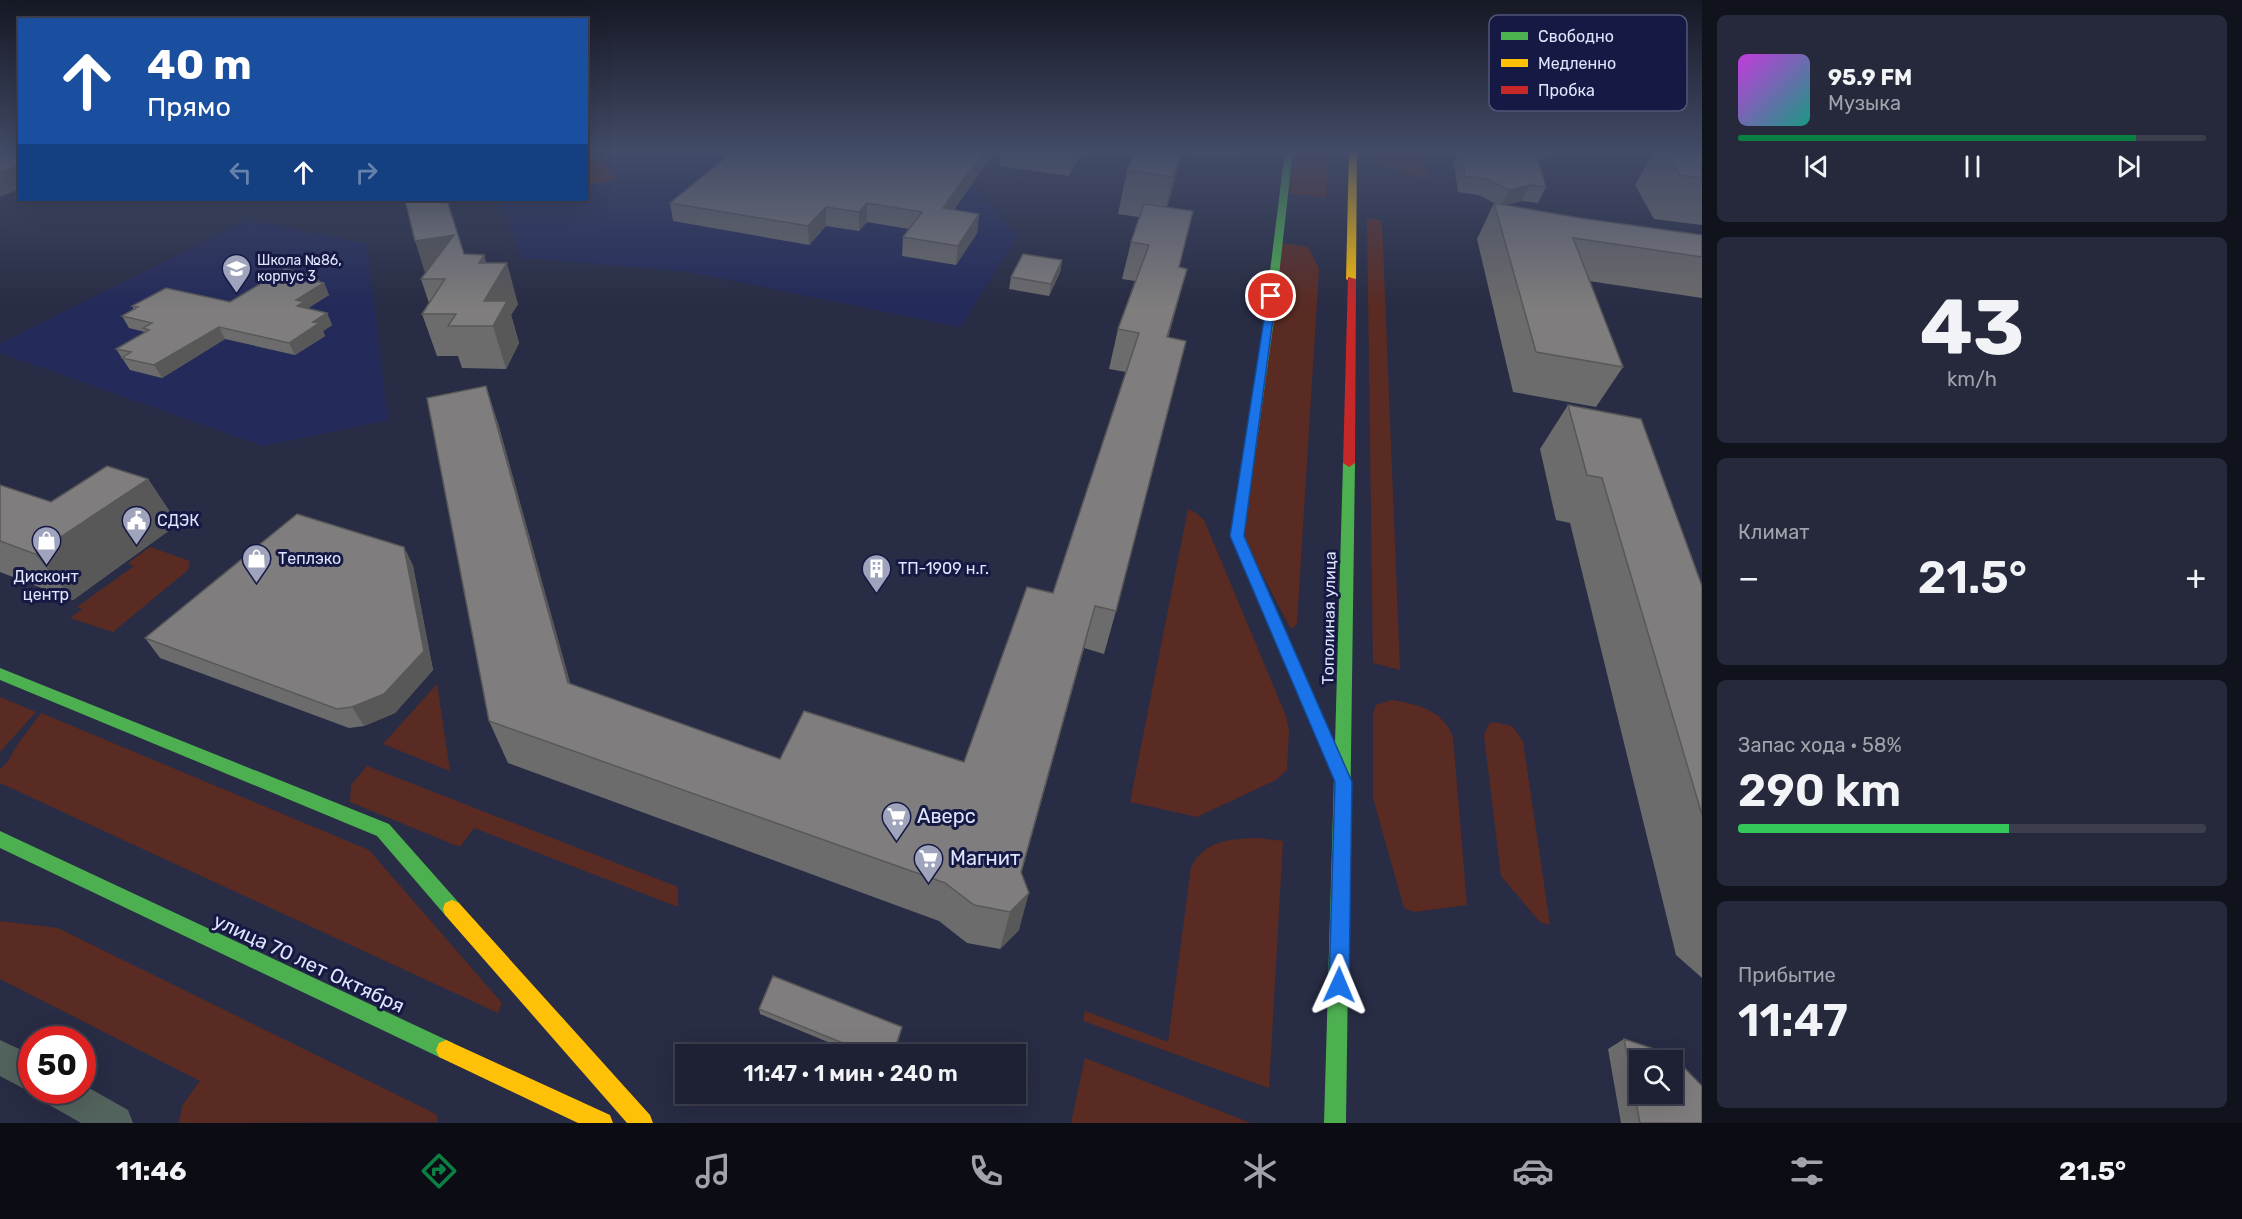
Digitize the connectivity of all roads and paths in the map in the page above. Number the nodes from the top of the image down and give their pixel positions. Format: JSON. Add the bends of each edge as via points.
{"nodes":[{"id":1,"x":1283,"y":202,"type":"edge"},
{"id":2,"x":1352,"y":202,"type":"edge"},
{"id":3,"x":0,"y":674,"type":"edge"},
{"id":4,"x":1344,"y":782,"type":"junction"},
{"id":5,"x":0,"y":839,"type":"edge"},
{"id":6,"x":0,"y":1057,"type":"edge"},
{"id":7,"x":18,"y":1067,"type":"edge"},
{"id":8,"x":83,"y":1104,"type":"edge"},
{"id":9,"x":115,"y":1123,"type":"edge"},
{"id":10,"x":602,"y":1123,"type":"edge"},
{"id":11,"x":642,"y":1123,"type":"edge"},
{"id":12,"x":1335,"y":1123,"type":"edge"}],
"edges":[{"from":1,"to":4,"type":"main road","via":[[1237,536]]},
{"from":2,"to":4,"type":"main road","name":"Тополиная улица"},
{"from":3,"to":11,"type":"main road","via":[[383,830]]},
{"from":4,"to":12,"type":"main road","name":"Тополиная улица"},
{"from":5,"to":10,"type":"main road","name":"улица 70 лет Октября"},
{"from":6,"to":7,"type":"street"},
{"from":8,"to":9,"type":"street"}]}
